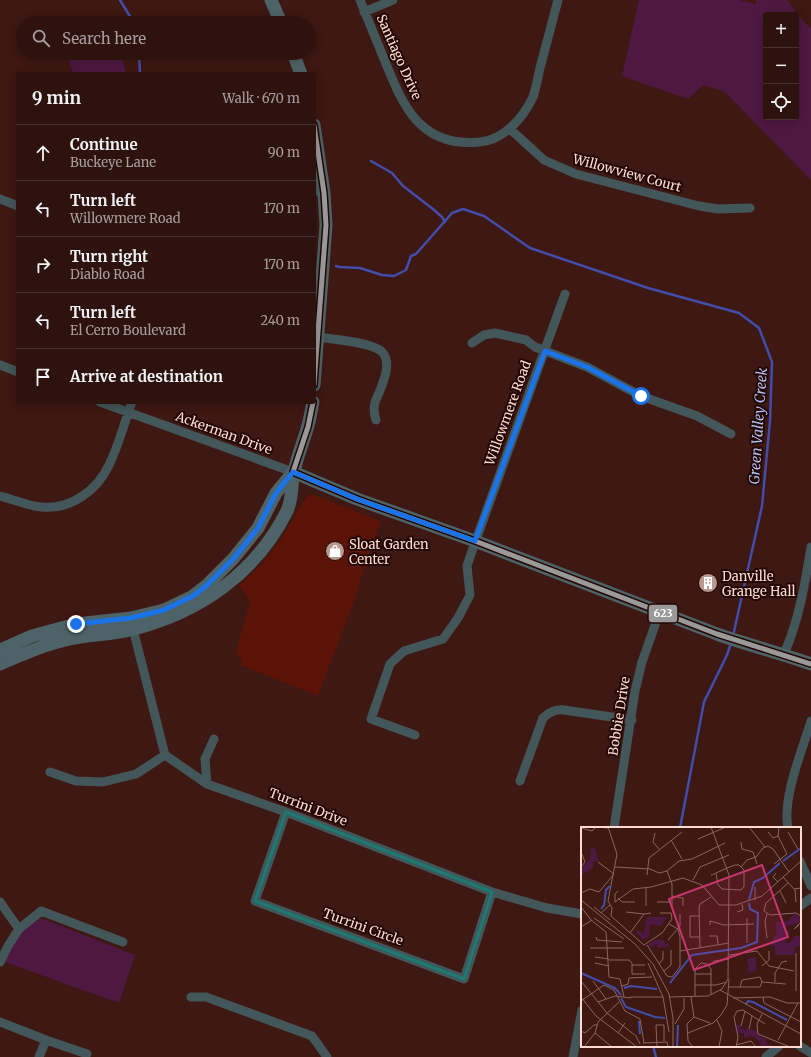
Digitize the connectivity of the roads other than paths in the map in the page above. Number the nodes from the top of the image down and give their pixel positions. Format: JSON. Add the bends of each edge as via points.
{"nodes":[{"id":1,"x":271,"y":0,"type":"edge"},
{"id":2,"x":360,"y":0,"type":"edge"},
{"id":3,"x":392,"y":0,"type":"edge"},
{"id":4,"x":558,"y":0,"type":"edge"},
{"id":5,"x":364,"y":12,"type":"junction"},
{"id":6,"x":278,"y":16,"type":"edge"},
{"id":7,"x":296,"y":60,"type":"edge"},
{"id":8,"x":300,"y":72,"type":"edge"},
{"id":9,"x":510,"y":129,"type":"junction"},
{"id":10,"x":316,"y":151,"type":"edge"},
{"id":11,"x":319,"y":191,"type":"edge"},
{"id":12,"x":0,"y":200,"type":"edge"},
{"id":13,"x":16,"y":205,"type":"edge"},
{"id":14,"x":750,"y":208,"type":"dead end"},
{"id":15,"x":565,"y":294,"type":"dead end"},
{"id":16,"x":318,"y":337,"type":"junction"},
{"id":17,"x":472,"y":343,"type":"dead end"},
{"id":18,"x":545,"y":351,"type":"junction"},
{"id":19,"x":316,"y":361,"type":"edge"},
{"id":20,"x":0,"y":365,"type":"edge"},
{"id":21,"x":16,"y":371,"type":"edge"},
{"id":22,"x":106,"y":404,"type":"edge"},
{"id":23,"x":131,"y":404,"type":"edge"},
{"id":24,"x":312,"y":404,"type":"edge"},
{"id":25,"x":128,"y":412,"type":"junction"},
{"id":26,"x":376,"y":420,"type":"dead end"},
{"id":27,"x":731,"y":434,"type":"dead end"},
{"id":28,"x":293,"y":472,"type":"junction"},
{"id":29,"x":0,"y":496,"type":"edge"},
{"id":30,"x":475,"y":541,"type":"junction"},
{"id":31,"x":811,"y":547,"type":"edge"},
{"id":32,"x":660,"y":612,"type":"junction"},
{"id":33,"x":132,"y":624,"type":"junction"},
{"id":34,"x":0,"y":650,"type":"edge"},
{"id":35,"x":784,"y":654,"type":"junction"},
{"id":36,"x":0,"y":664,"type":"edge"},
{"id":37,"x":811,"y":664,"type":"edge"},
{"id":38,"x":632,"y":720,"type":"junction"},
{"id":39,"x":811,"y":722,"type":"edge"},
{"id":40,"x":415,"y":735,"type":"dead end"},
{"id":41,"x":214,"y":739,"type":"dead end"},
{"id":42,"x":165,"y":755,"type":"junction"},
{"id":43,"x":50,"y":772,"type":"dead end"},
{"id":44,"x":520,"y":781,"type":"dead end"},
{"id":45,"x":207,"y":784,"type":"junction"},
{"id":46,"x":286,"y":812,"type":"junction"},
{"id":47,"x":614,"y":827,"type":"edge"},
{"id":48,"x":788,"y":827,"type":"edge"},
{"id":49,"x":801,"y":863,"type":"edge"},
{"id":50,"x":811,"y":886,"type":"edge"},
{"id":51,"x":492,"y":892,"type":"junction"},
{"id":52,"x":811,"y":898,"type":"edge"},
{"id":53,"x":0,"y":902,"type":"edge"},
{"id":54,"x":801,"y":905,"type":"edge"},
{"id":55,"x":581,"y":914,"type":"edge"},
{"id":56,"x":19,"y":929,"type":"junction"},
{"id":57,"x":124,"y":942,"type":"dead end"},
{"id":58,"x":0,"y":962,"type":"edge"},
{"id":59,"x":191,"y":997,"type":"dead end"},
{"id":60,"x":581,"y":1015,"type":"edge"},
{"id":61,"x":0,"y":1022,"type":"edge"},
{"id":62,"x":46,"y":1040,"type":"junction"},
{"id":63,"x":778,"y":1047,"type":"edge"},
{"id":64,"x":801,"y":1047,"type":"edge"},
{"id":65,"x":811,"y":1053,"type":"edge"},
{"id":66,"x":87,"y":1054,"type":"dead end"},
{"id":67,"x":39,"y":1057,"type":"edge"},
{"id":68,"x":327,"y":1057,"type":"edge"},
{"id":69,"x":573,"y":1057,"type":"edge"},
{"id":70,"x":766,"y":1057,"type":"edge"}],
"edges":[{"from":1,"to":6,"type":"street"},
{"from":2,"to":5,"type":"street","name":"Santiago Drive"},
{"from":3,"to":5,"type":"street"},
{"from":4,"to":9,"type":"street","via":[[533,96]]},
{"from":5,"to":9,"type":"street","name":"Santiago Drive","via":[[398,94],[418,122],[434,135],[452,142],[484,142]]},
{"from":7,"to":8,"type":"street"},
{"from":9,"to":14,"type":"street","name":"Willowview Court","via":[[544,160],[576,174],[699,206],[718,209]]},
{"from":10,"to":11,"type":"street"},
{"from":11,"to":16,"type":"street","via":[[326,224]]},
{"from":12,"to":13,"type":"street"},
{"from":15,"to":18,"type":"street","name":"Willowmere Road"},
{"from":16,"to":19,"type":"street"},
{"from":16,"to":26,"type":"street","via":[[357,342],[382,351],[387,365],[374,408]]},
{"from":17,"to":18,"type":"street","via":[[484,335],[495,333],[526,340]]},
{"from":18,"to":27,"type":"street","via":[[587,367],[641,396],[697,416]]},
{"from":18,"to":30,"type":"street","name":"Willowmere Road"},
{"from":20,"to":21,"type":"street"},
{"from":22,"to":25,"type":"street","name":"Ackerman Drive"},
{"from":23,"to":25,"type":"street"},
{"from":24,"to":28,"type":"street","via":[[308,427]]},
{"from":25,"to":28,"type":"street","name":"Ackerman Drive"},
{"from":25,"to":29,"type":"street","via":[[109,466],[96,486],[79,500],[61,506],[40,507]]},
{"from":28,"to":30,"type":"street","via":[[357,499]]},
{"from":28,"to":33,"type":"street","via":[[287,510],[249,565],[221,589],[192,608],[175,616]]},
{"from":30,"to":32,"type":"street"},
{"from":30,"to":40,"type":"street","name":"Willowmere Road","via":[[467,566],[470,594],[458,618],[443,639],[404,651],[390,664],[371,719]]},
{"from":31,"to":35,"type":"street","via":[[797,620]]},
{"from":32,"to":35,"type":"street","via":[[740,642]]},
{"from":32,"to":38,"type":"street","name":"Bobbie Drive","via":[[642,662]]},
{"from":33,"to":34,"type":"street","via":[[76,624],[32,636]]},
{"from":33,"to":36,"type":"street","via":[[36,649]]},
{"from":33,"to":42,"type":"street"},
{"from":35,"to":37,"type":"street"},
{"from":38,"to":44,"type":"street","via":[[557,709],[550,712],[543,718]]},
{"from":38,"to":47,"type":"street","name":"Bobbie Drive"},
{"from":39,"to":48,"type":"street","via":[[793,780]]},
{"from":41,"to":45,"type":"street","via":[[205,759]]},
{"from":42,"to":43,"type":"street","via":[[136,774],[103,782],[76,781]]},
{"from":42,"to":45,"type":"street","name":"Turrini Drive"},
{"from":45,"to":46,"type":"street","name":"Turrini Drive"},
{"from":46,"to":51,"type":"street","name":"Turrini Drive"},
{"from":46,"to":51,"type":"street","name":"Turrini Circle","via":[[255,900],[464,979]]},
{"from":49,"to":50,"type":"street"},
{"from":51,"to":55,"type":"street","name":"Turrini Drive","via":[[547,908]]},
{"from":52,"to":54,"type":"street"},
{"from":53,"to":56,"type":"street"},
{"from":56,"to":57,"type":"street","via":[[41,911]]},
{"from":56,"to":58,"type":"street"},
{"from":59,"to":68,"type":"street","via":[[206,997],[312,1036]]},
{"from":60,"to":69,"type":"street"},
{"from":61,"to":62,"type":"street"},
{"from":62,"to":66,"type":"street"},
{"from":62,"to":67,"type":"street"},
{"from":63,"to":70,"type":"street"},
{"from":64,"to":65,"type":"street"}]}
